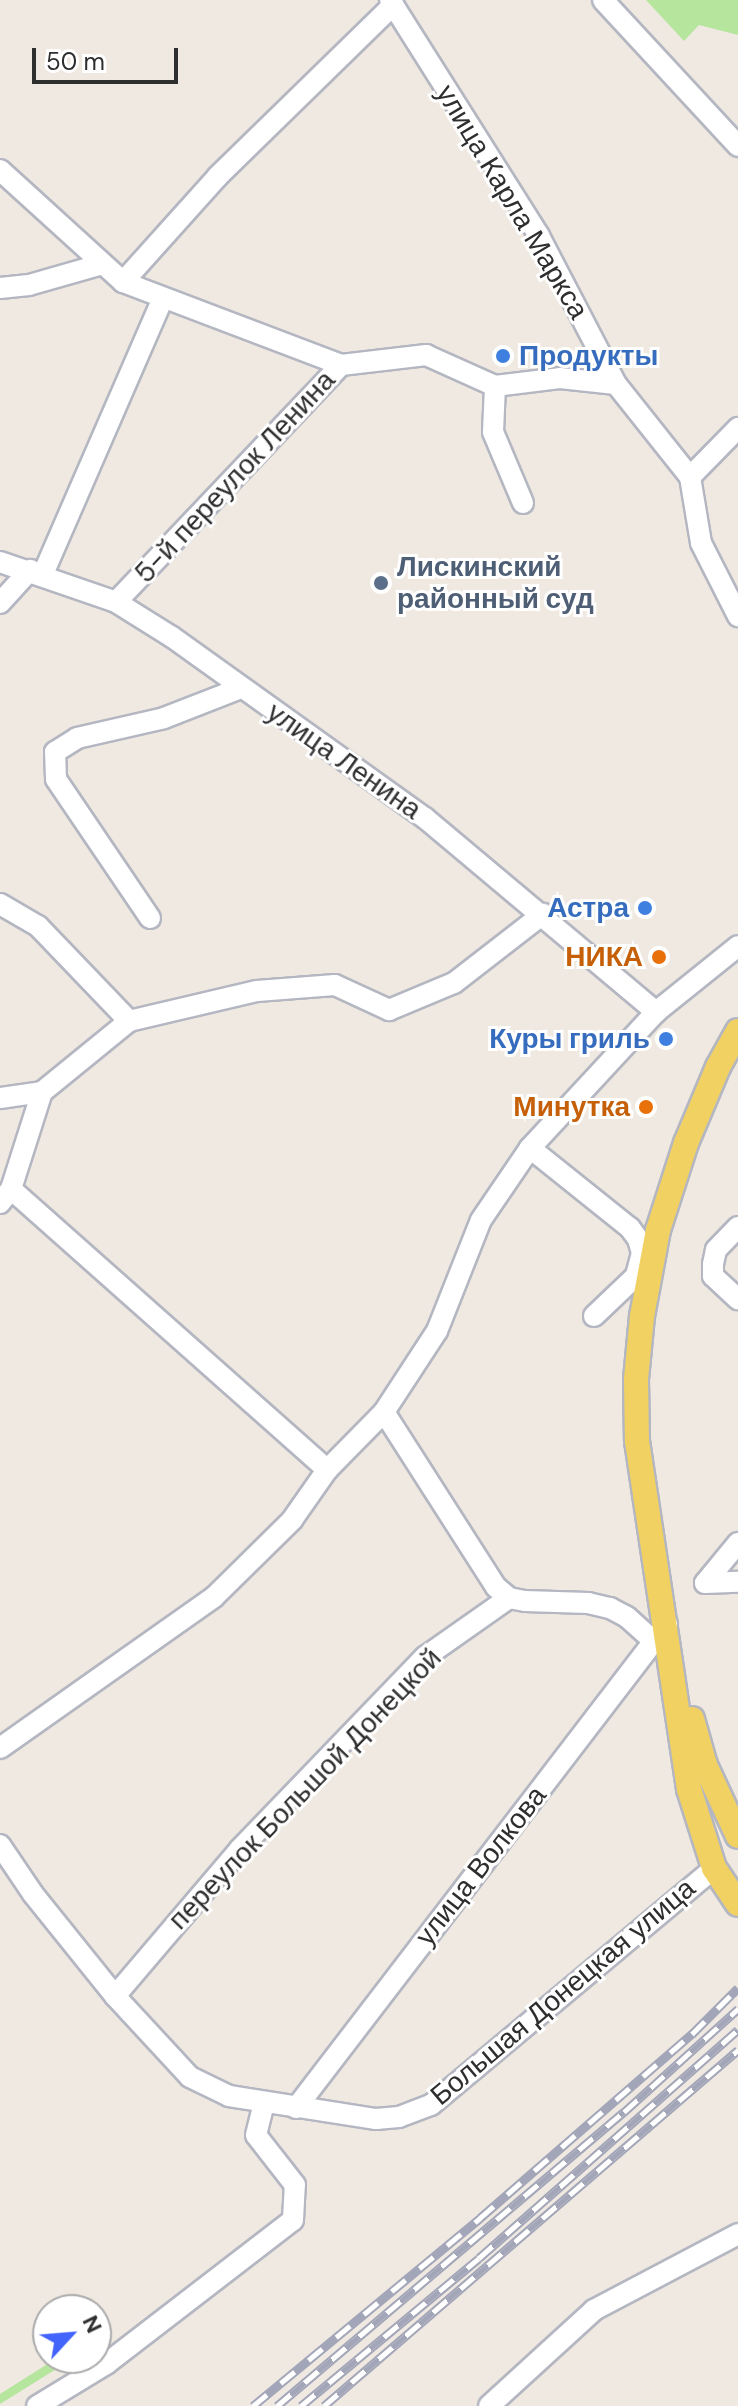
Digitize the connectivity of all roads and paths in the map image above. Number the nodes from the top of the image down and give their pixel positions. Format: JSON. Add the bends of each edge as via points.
{"nodes":[{"id":1,"x":603,"y":0,"type":"edge"},
{"id":2,"x":391,"y":2,"type":"edge"},
{"id":3,"x":738,"y":146,"type":"edge"},
{"id":4,"x":0,"y":170,"type":"edge"},
{"id":5,"x":102,"y":264,"type":"junction"},
{"id":6,"x":123,"y":282,"type":"junction"},
{"id":7,"x":0,"y":288,"type":"edge"},
{"id":8,"x":163,"y":298,"type":"junction"},
{"id":9,"x":350,"y":362,"type":"junction"},
{"id":10,"x":616,"y":384,"type":"junction"},
{"id":11,"x":495,"y":386,"type":"junction"},
{"id":12,"x":738,"y":428,"type":"edge"},
{"id":13,"x":690,"y":477,"type":"junction"},
{"id":14,"x":523,"y":503,"type":"dead end"},
{"id":15,"x":0,"y":562,"type":"edge"},
{"id":16,"x":36,"y":572,"type":"junction"},
{"id":17,"x":116,"y":602,"type":"junction"},
{"id":18,"x":0,"y":603,"type":"edge"},
{"id":19,"x":738,"y":616,"type":"edge"},
{"id":20,"x":241,"y":688,"type":"junction"},
{"id":21,"x":0,"y":904,"type":"edge"},
{"id":22,"x":543,"y":914,"type":"junction"},
{"id":23,"x":150,"y":918,"type":"dead end"},
{"id":24,"x":738,"y":946,"type":"edge"},
{"id":25,"x":656,"y":1012,"type":"junction"},
{"id":26,"x":129,"y":1021,"type":"junction"},
{"id":27,"x":738,"y":1031,"type":"edge"},
{"id":28,"x":42,"y":1092,"type":"junction"},
{"id":29,"x":0,"y":1098,"type":"edge"},
{"id":30,"x":530,"y":1148,"type":"junction"},
{"id":31,"x":5,"y":1196,"type":"edge"},
{"id":32,"x":738,"y":1227,"type":"edge"},
{"id":33,"x":738,"y":1299,"type":"edge"},
{"id":34,"x":594,"y":1316,"type":"dead end"},
{"id":35,"x":384,"y":1412,"type":"junction"},
{"id":36,"x":327,"y":1470,"type":"junction"},
{"id":37,"x":738,"y":1543,"type":"edge"},
{"id":38,"x":738,"y":1582,"type":"edge"},
{"id":39,"x":509,"y":1598,"type":"junction"},
{"id":40,"x":661,"y":1633,"type":"junction"},
{"id":41,"x":0,"y":1748,"type":"edge"},
{"id":42,"x":738,"y":1836,"type":"edge"},
{"id":43,"x":0,"y":1845,"type":"edge"},
{"id":44,"x":714,"y":1868,"type":"junction"},
{"id":45,"x":738,"y":1904,"type":"edge"},
{"id":46,"x":115,"y":1996,"type":"junction"},
{"id":47,"x":264,"y":2103,"type":"junction"},
{"id":48,"x":296,"y":2108,"type":"junction"},
{"id":49,"x":738,"y":2234,"type":"edge"},
{"id":50,"x":37,"y":2406,"type":"edge"},
{"id":51,"x":489,"y":2406,"type":"edge"}],
"edges":[{"from":1,"to":3,"type":"street"},
{"from":2,"to":6,"type":"street","via":[[218,176]]},
{"from":2,"to":10,"type":"street","name":"улица Карла Маркса","via":[[539,236]]},
{"from":4,"to":5,"type":"street"},
{"from":5,"to":6,"type":"street"},
{"from":5,"to":7,"type":"street"},
{"from":6,"to":8,"type":"street"},
{"from":8,"to":9,"type":"street"},
{"from":8,"to":16,"type":"street"},
{"from":9,"to":11,"type":"street","via":[[426,355]]},
{"from":9,"to":17,"type":"street","name":"5-й переулок Ленина"},
{"from":10,"to":11,"type":"street","via":[[560,378]]},
{"from":10,"to":13,"type":"street","name":"улица Карла Маркса"},
{"from":11,"to":14,"type":"street","via":[[493,432]]},
{"from":12,"to":13,"type":"street"},
{"from":13,"to":19,"type":"street","name":"улица Карла Маркса","via":[[701,543]]},
{"from":15,"to":16,"type":"street","name":"улица Ленина"},
{"from":16,"to":17,"type":"street","name":"улица Ленина"},
{"from":16,"to":18,"type":"street"},
{"from":17,"to":20,"type":"street","name":"улица Ленина"},
{"from":20,"to":22,"type":"street","name":"улица Ленина","via":[[425,818]]},
{"from":20,"to":23,"type":"street","via":[[164,718],[77,738],[55,752],[56,779]]},
{"from":21,"to":26,"type":"street","via":[[38,926]]},
{"from":22,"to":25,"type":"street","name":"улица Ленина"},
{"from":22,"to":26,"type":"street","via":[[454,983],[389,1010],[335,985],[257,991]]},
{"from":24,"to":25,"type":"street"},
{"from":25,"to":30,"type":"street"},
{"from":26,"to":28,"type":"street"},
{"from":27,"to":40,"type":"main road","via":[[686,1143],[658,1230],[642,1316],[637,1441]]},
{"from":28,"to":29,"type":"street"},
{"from":28,"to":31,"type":"street"},
{"from":30,"to":34,"type":"street","via":[[638,1239],[642,1253],[636,1276]]},
{"from":30,"to":35,"type":"street","via":[[481,1220],[437,1331]]},
{"from":31,"to":36,"type":"street"},
{"from":32,"to":33,"type":"street","via":[[716,1250],[713,1264],[713,1276]]},
{"from":35,"to":36,"type":"street"},
{"from":35,"to":39,"type":"street","via":[[496,1587]]},
{"from":36,"to":41,"type":"street","via":[[292,1520],[214,1597]]},
{"from":37,"to":38,"type":"street","via":[[705,1583]]},
{"from":39,"to":40,"type":"street","via":[[610,1608]]},
{"from":39,"to":46,"type":"street","name":"переулок Большой Донецкой","via":[[425,1657],[240,1849]]},
{"from":40,"to":42,"type":"main road","via":[[705,1765]]},
{"from":40,"to":44,"type":"main road","via":[[689,1789]]},
{"from":40,"to":48,"type":"street","name":"улица Волкова"},
{"from":43,"to":46,"type":"street","name":"Большая Донецкая улица"},
{"from":44,"to":45,"type":"main road"},
{"from":44,"to":48,"type":"street","name":"Большая Донецкая улица","via":[[431,2105],[376,2119]]},
{"from":46,"to":47,"type":"street","name":"Большая Донецкая улица","via":[[190,2077],[229,2096]]},
{"from":47,"to":48,"type":"street","name":"Большая Донецкая улица"},
{"from":47,"to":50,"type":"street","via":[[256,2135],[295,2185],[293,2220],[106,2364]]},
{"from":49,"to":51,"type":"street","via":[[594,2310]]}]}
